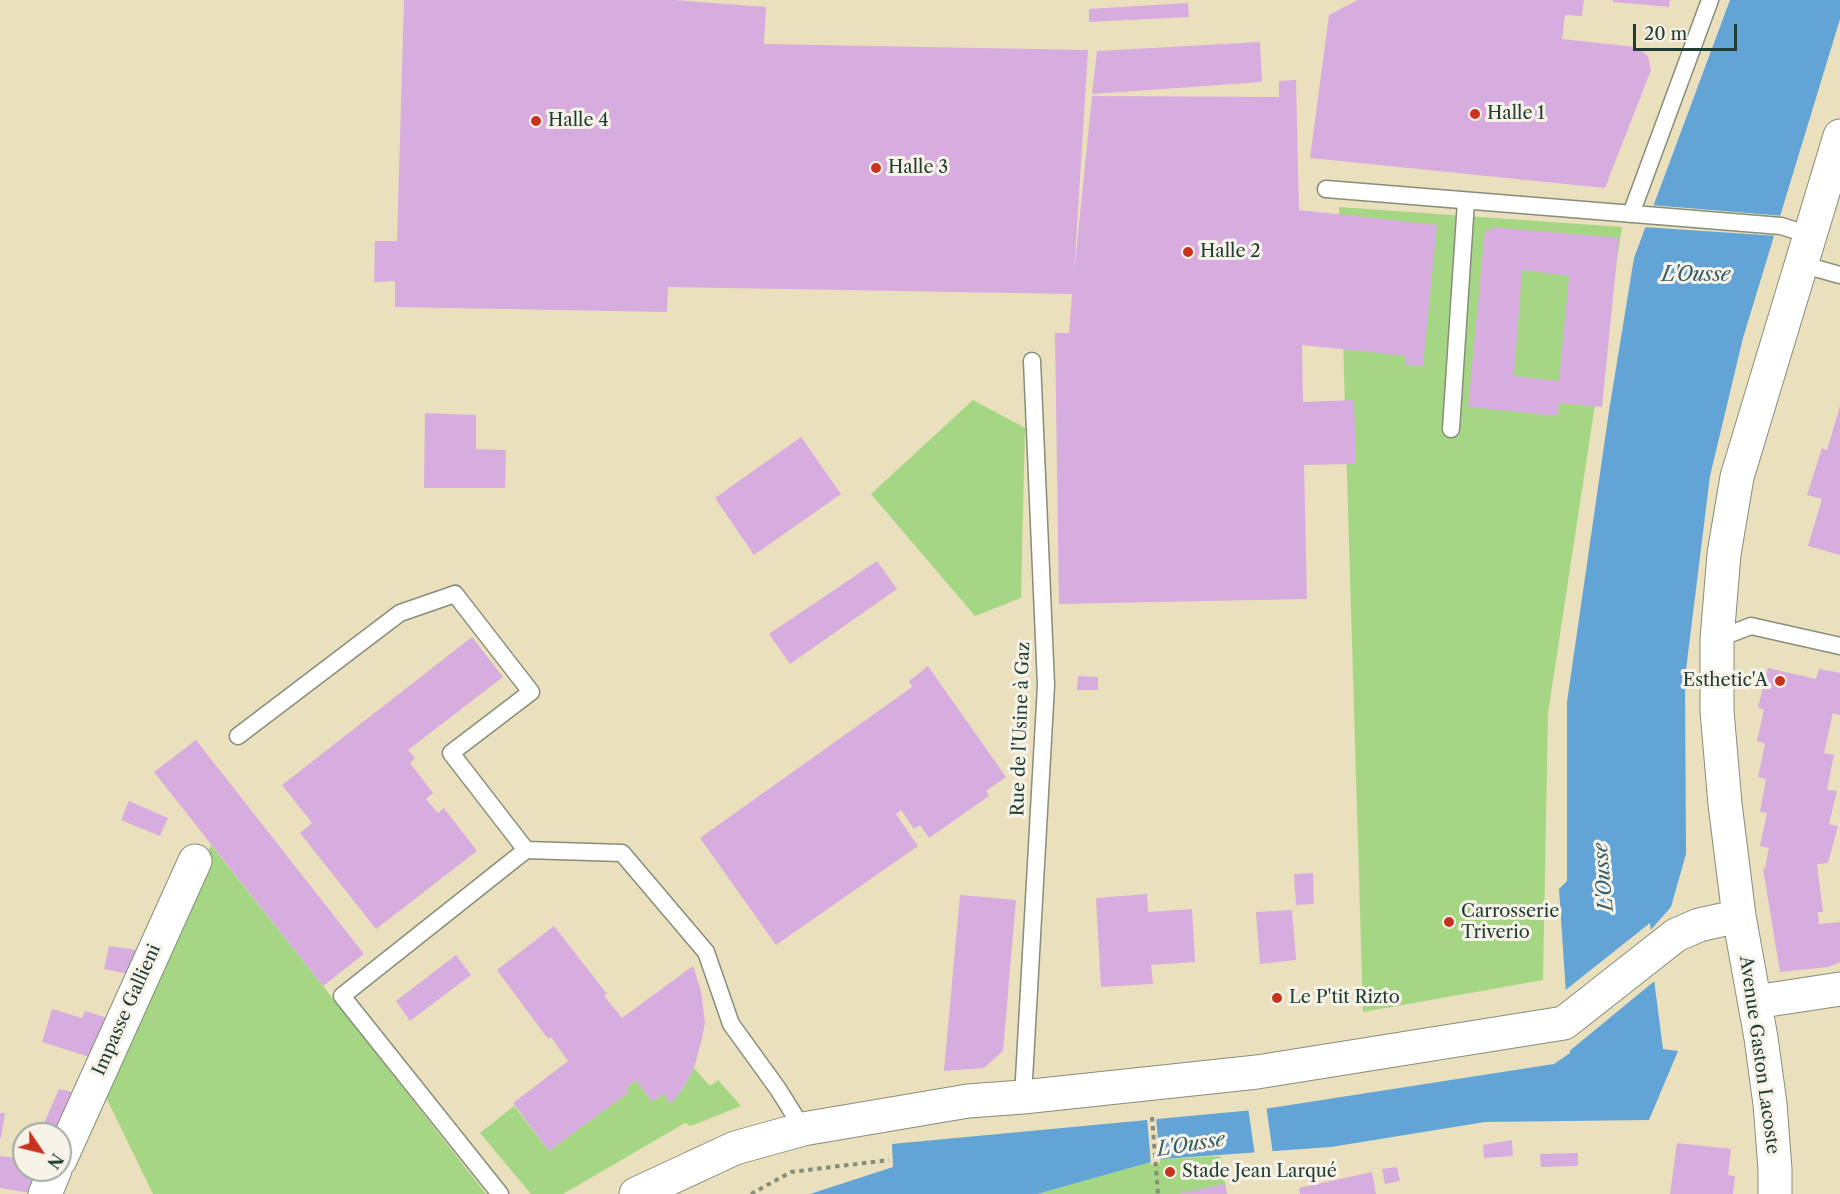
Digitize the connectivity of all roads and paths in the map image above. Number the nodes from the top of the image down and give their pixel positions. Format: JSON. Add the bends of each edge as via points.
{"nodes":[{"id":1,"x":1710,"y":0,"type":"edge"},
{"id":2,"x":1840,"y":136,"type":"edge"},
{"id":3,"x":1326,"y":189,"type":"dead end"},
{"id":4,"x":1466,"y":201,"type":"junction"},
{"id":5,"x":1636,"y":215,"type":"junction"},
{"id":6,"x":1797,"y":242,"type":"junction"},
{"id":7,"x":1840,"y":275,"type":"edge"},
{"id":8,"x":1032,"y":361,"type":"dead end"},
{"id":9,"x":1451,"y":429,"type":"dead end"},
{"id":10,"x":1717,"y":639,"type":"junction"},
{"id":11,"x":1840,"y":646,"type":"edge"},
{"id":12,"x":238,"y":736,"type":"dead end"},
{"id":13,"x":526,"y":850,"type":"junction"},
{"id":14,"x":195,"y":861,"type":"dead end"},
{"id":15,"x":1739,"y":916,"type":"junction"},
{"id":16,"x":1840,"y":989,"type":"edge"},
{"id":17,"x":1755,"y":1002,"type":"junction"},
{"id":18,"x":1023,"y":1097,"type":"junction"},
{"id":19,"x":1152,"y":1114,"type":"dead end"},
{"id":20,"x":803,"y":1129,"type":"junction"},
{"id":21,"x":72,"y":1133,"type":"edge"},
{"id":22,"x":889,"y":1160,"type":"dead end"},
{"id":23,"x":500,"y":1194,"type":"edge"},
{"id":24,"x":636,"y":1194,"type":"edge"},
{"id":25,"x":750,"y":1194,"type":"edge"},
{"id":26,"x":1158,"y":1194,"type":"edge"},
{"id":27,"x":1774,"y":1194,"type":"edge"}],
"edges":[{"from":1,"to":5,"type":"lane"},
{"from":2,"to":6,"type":"main road","name":"Avenue Gaston Lacoste"},
{"from":3,"to":4,"type":"lane"},
{"from":4,"to":5,"type":"lane"},
{"from":4,"to":9,"type":"lane"},
{"from":5,"to":6,"type":"lane"},
{"from":6,"to":7,"type":"lane"},
{"from":6,"to":10,"type":"main road","name":"Avenue Gaston Lacoste","via":[[1737,477],[1724,554]]},
{"from":8,"to":18,"type":"lane","name":"Rue de l'Usine à Gaz","via":[[1046,685]]},
{"from":10,"to":11,"type":"lane","via":[[1751,626]]},
{"from":10,"to":15,"type":"main road","name":"Avenue Gaston Lacoste","via":[[1717,711]]},
{"from":12,"to":13,"type":"lane","via":[[400,613],[455,594],[531,692],[451,753]]},
{"from":13,"to":20,"type":"lane","via":[[622,853],[706,952],[731,1024]]},
{"from":13,"to":23,"type":"lane","via":[[342,996]]},
{"from":14,"to":21,"type":"main road","name":"Impasse Gallieni"},
{"from":15,"to":17,"type":"main road","name":"Avenue Gaston Lacoste"},
{"from":15,"to":18,"type":"main road","via":[[1676,935],[1563,1023],[1257,1072]]},
{"from":16,"to":17,"type":"main road"},
{"from":17,"to":27,"type":"main road","name":"Avenue Gaston Lacoste","via":[[1770,1104]]},
{"from":18,"to":20,"type":"main road","via":[[968,1101]]},
{"from":19,"to":26,"type":"path"},
{"from":20,"to":24,"type":"main road","via":[[735,1148]]},
{"from":22,"to":25,"type":"path","via":[[791,1172]]}]}
